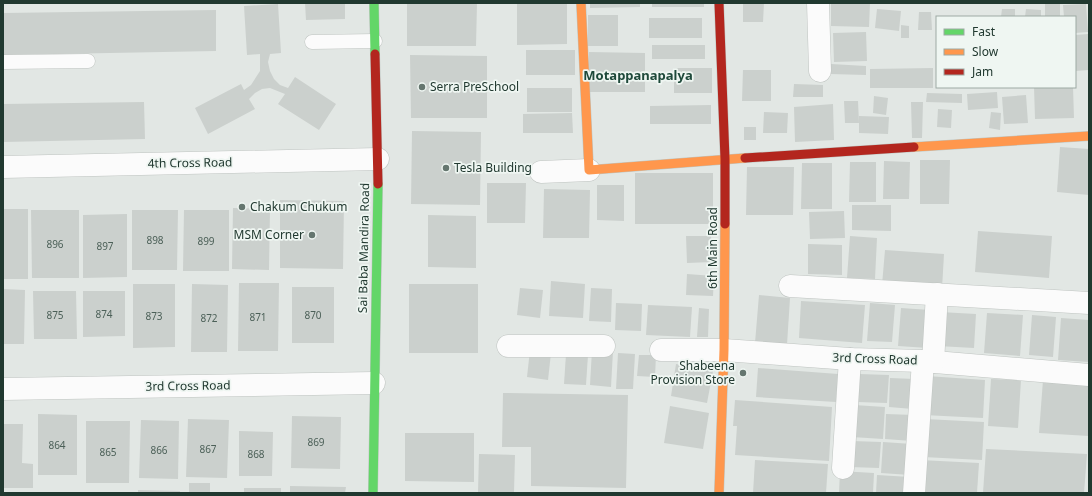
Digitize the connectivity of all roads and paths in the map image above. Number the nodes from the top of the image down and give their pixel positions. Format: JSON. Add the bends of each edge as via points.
{"nodes":[{"id":1,"x":374,"y":3,"type":"edge"},
{"id":2,"x":581,"y":3,"type":"edge"},
{"id":3,"x":719,"y":3,"type":"edge"},
{"id":4,"x":818,"y":3,"type":"edge"},
{"id":5,"x":375,"y":41,"type":"junction"},
{"id":6,"x":312,"y":42,"type":"dead end"},
{"id":7,"x":88,"y":61,"type":"dead end"},
{"id":8,"x":3,"y":62,"type":"edge"},
{"id":9,"x":820,"y":71,"type":"dead end"},
{"id":10,"x":1089,"y":136,"type":"edge"},
{"id":11,"x":378,"y":159,"type":"junction"},
{"id":12,"x":725,"y":159,"type":"junction"},
{"id":13,"x":3,"y":167,"type":"edge"},
{"id":14,"x":589,"y":170,"type":"junction"},
{"id":15,"x":541,"y":172,"type":"dead end"},
{"id":16,"x":790,"y":286,"type":"dead end"},
{"id":17,"x":937,"y":294,"type":"junction"},
{"id":18,"x":1089,"y":303,"type":"edge"},
{"id":19,"x":508,"y":346,"type":"dead end"},
{"id":20,"x":604,"y":346,"type":"dead end"},
{"id":21,"x":661,"y":350,"type":"dead end"},
{"id":22,"x":724,"y":350,"type":"junction"},
{"id":23,"x":850,"y":359,"type":"junction"},
{"id":24,"x":928,"y":362,"type":"junction"},
{"id":25,"x":1089,"y":375,"type":"edge"},
{"id":26,"x":374,"y":383,"type":"junction"},
{"id":27,"x":3,"y":389,"type":"edge"},
{"id":28,"x":843,"y":468,"type":"dead end"},
{"id":29,"x":373,"y":493,"type":"edge"},
{"id":30,"x":719,"y":493,"type":"edge"},
{"id":31,"x":914,"y":493,"type":"edge"}],
"edges":[{"from":1,"to":5,"type":"street","name":"Sai Baba Mandira Road"},
{"from":2,"to":14,"type":"street"},
{"from":3,"to":12,"type":"street","name":"6th Main Road"},
{"from":4,"to":9,"type":"street"},
{"from":5,"to":6,"type":"lane"},
{"from":5,"to":11,"type":"street","name":"Sai Baba Mandira Road"},
{"from":7,"to":8,"type":"lane"},
{"from":10,"to":12,"type":"street"},
{"from":11,"to":13,"type":"street","name":"4th Cross Road"},
{"from":11,"to":26,"type":"street","name":"Sai Baba Mandira Road"},
{"from":12,"to":14,"type":"street"},
{"from":12,"to":22,"type":"street","name":"6th Main Road"},
{"from":14,"to":15,"type":"street"},
{"from":16,"to":17,"type":"street"},
{"from":17,"to":18,"type":"street"},
{"from":17,"to":24,"type":"street"},
{"from":19,"to":20,"type":"street"},
{"from":21,"to":22,"type":"street","name":"3rd Cross Road"},
{"from":22,"to":23,"type":"street","name":"3rd Cross Road"},
{"from":22,"to":30,"type":"street","name":"6th Main Road"},
{"from":23,"to":24,"type":"street","name":"3rd Cross Road"},
{"from":23,"to":28,"type":"street"},
{"from":24,"to":25,"type":"street","name":"3rd Cross Road"},
{"from":24,"to":31,"type":"street"},
{"from":26,"to":27,"type":"street","name":"3rd Cross Road"},
{"from":26,"to":29,"type":"street","name":"Sai Baba Mandira Road"}]}
